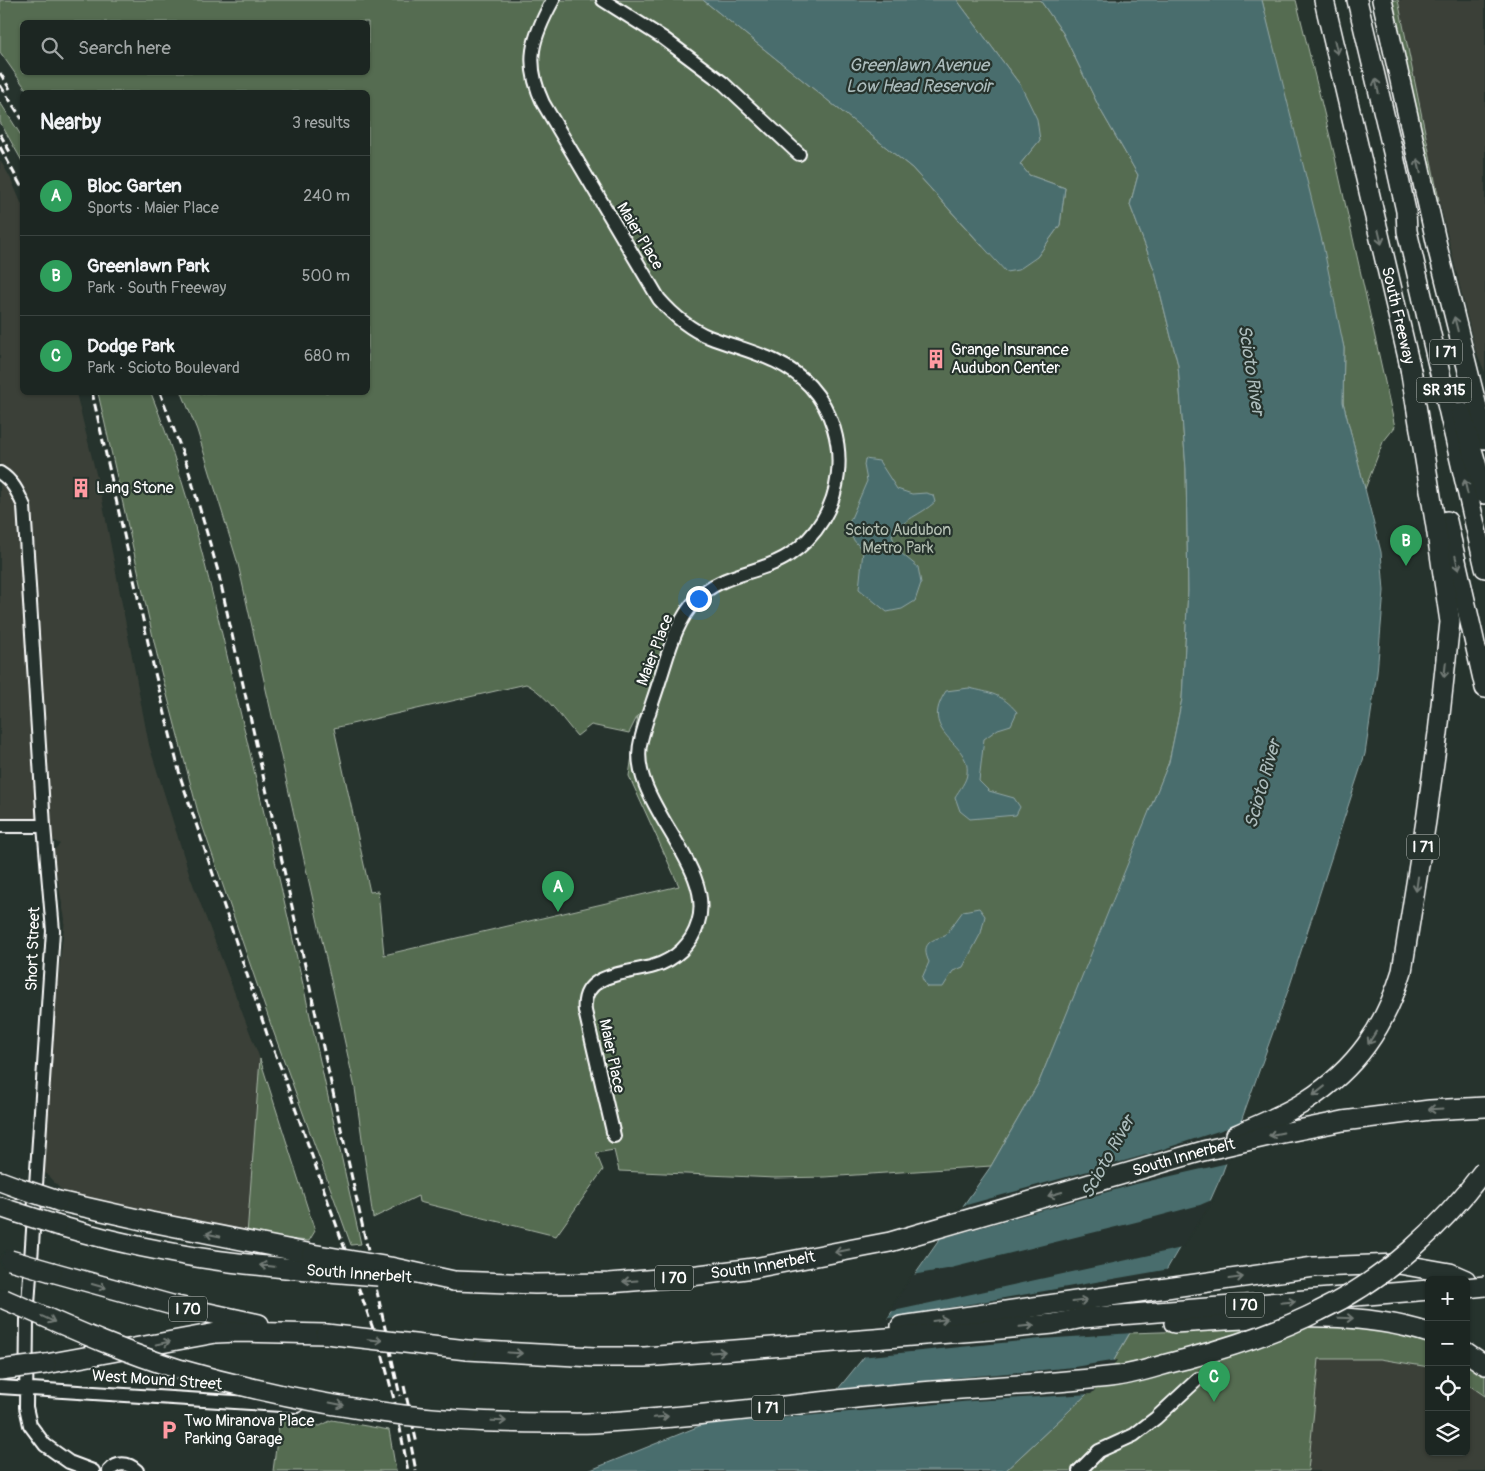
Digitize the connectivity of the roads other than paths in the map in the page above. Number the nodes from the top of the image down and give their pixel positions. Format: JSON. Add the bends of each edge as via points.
{"nodes":[{"id":1,"x":553,"y":0,"type":"edge"},
{"id":2,"x":603,"y":0,"type":"edge"},
{"id":3,"x":1324,"y":0,"type":"edge"},
{"id":4,"x":1357,"y":0,"type":"edge"},
{"id":5,"x":1382,"y":0,"type":"edge"},
{"id":6,"x":799,"y":154,"type":"dead end"},
{"id":7,"x":1406,"y":211,"type":"junction"},
{"id":8,"x":1409,"y":362,"type":"junction"},
{"id":9,"x":1485,"y":439,"type":"edge"},
{"id":10,"x":0,"y":473,"type":"edge"},
{"id":11,"x":1485,"y":494,"type":"edge"},
{"id":12,"x":1485,"y":568,"type":"edge"},
{"id":13,"x":1485,"y":688,"type":"edge"},
{"id":14,"x":0,"y":826,"type":"edge"},
{"id":15,"x":44,"y":826,"type":"junction"},
{"id":16,"x":1485,"y":1108,"type":"edge"},
{"id":17,"x":614,"y":1136,"type":"dead end"},
{"id":18,"x":1202,"y":1151,"type":"junction"},
{"id":19,"x":1485,"y":1169,"type":"edge"},
{"id":20,"x":0,"y":1181,"type":"edge"},
{"id":21,"x":0,"y":1206,"type":"edge"},
{"id":22,"x":5,"y":1259,"type":"edge"},
{"id":23,"x":314,"y":1262,"type":"junction"},
{"id":24,"x":1457,"y":1276,"type":"edge"},
{"id":25,"x":1470,"y":1281,"type":"edge"},
{"id":26,"x":1485,"y":1287,"type":"edge"},
{"id":27,"x":1470,"y":1288,"type":"edge"},
{"id":28,"x":1425,"y":1290,"type":"edge"},
{"id":29,"x":2,"y":1298,"type":"edge"},
{"id":30,"x":1053,"y":1324,"type":"junction"},
{"id":31,"x":1425,"y":1332,"type":"edge"},
{"id":32,"x":326,"y":1334,"type":"junction"},
{"id":33,"x":792,"y":1346,"type":"junction"},
{"id":34,"x":1470,"y":1355,"type":"edge"},
{"id":35,"x":1485,"y":1365,"type":"edge"},
{"id":36,"x":0,"y":1370,"type":"edge"},
{"id":37,"x":1198,"y":1379,"type":"dead end"},
{"id":38,"x":0,"y":1387,"type":"edge"},
{"id":39,"x":25,"y":1389,"type":"junction"},
{"id":40,"x":312,"y":1407,"type":"dead end"},
{"id":41,"x":93,"y":1471,"type":"edge"},
{"id":42,"x":109,"y":1471,"type":"edge"},
{"id":43,"x":137,"y":1471,"type":"edge"},
{"id":44,"x":1080,"y":1471,"type":"edge"}],
"edges":[{"from":1,"to":17,"type":"street","name":"Maier Place","via":[[539,28],[532,54],[538,91],[659,298],[693,328],[774,360],[800,376],[826,410],[840,454],[828,512],[811,536],[776,562],[725,580],[697,598],[679,624],[665,665],[640,743],[640,761],[649,791],[695,876],[701,896],[701,914],[693,935],[680,952],[655,966],[600,980],[588,989],[585,996],[585,1011]]},
{"from":2,"to":6,"type":"street","via":[[663,38],[723,83]]},
{"from":3,"to":8,"type":"highway","name":"South Freeway","number":"I 71","one_way":true},
{"from":7,"to":4,"type":"highway","name":"South Freeway","number":"I 71","one_way":true},
{"from":9,"to":5,"type":"highway","one_way":true},
{"from":7,"to":11,"type":"highway","number":"I 71","via":[[1416,230]]},
{"from":12,"to":7,"type":"highway","name":"South Freeway","number":"SR 315","one_way":true,"via":[[1407,231]]},
{"from":8,"to":13,"type":"highway","name":"South Freeway","number":"SR 315","one_way":true},
{"from":8,"to":18,"type":"highway","number":"I 71","one_way":true,"via":[[1450,622],[1428,811],[1402,971],[1380,1025],[1356,1060],[1305,1102]]},
{"from":10,"to":15,"type":"street","name":"Short Street","via":[[19,493],[24,506]]},
{"from":14,"to":15,"type":"street"},
{"from":15,"to":39,"type":"street","name":"Short Street","via":[[53,948],[29,1276]]},
{"from":16,"to":18,"type":"highway","name":"South Innerbelt","number":"I 70","one_way":true,"via":[[1430,1110],[1343,1120]]},
{"from":18,"to":23,"type":"highway","name":"South Innerbelt","number":"I 70","one_way":true,"bridge":true,"via":[[890,1242],[754,1268],[683,1277],[545,1284],[454,1281]]},
{"from":29,"to":19,"type":"highway","number":"I 71","one_way":true,"bridge":true,"via":[[91,1337],[180,1369],[263,1390],[347,1406],[455,1420],[533,1423],[605,1423],[720,1414],[868,1397],[1121,1375],[1220,1349],[1323,1310],[1378,1275],[1420,1242]]},
{"from":23,"to":20,"type":"highway","one_way":true,"bridge":true,"via":[[58,1201]]},
{"from":23,"to":21,"type":"highway","name":"South Innerbelt","number":"I 70","one_way":true,"bridge":true,"via":[[229,1262],[169,1253],[56,1226]]},
{"from":22,"to":32,"type":"highway","number":"I 70","one_way":true,"bridge":true,"via":[[220,1316]]},
{"from":33,"to":24,"type":"highway","one_way":true,"via":[[923,1322],[1314,1267],[1399,1264]]},
{"from":25,"to":26,"type":"highway"},
{"from":26,"to":27,"type":"highway","bridge":true},
{"from":30,"to":28,"type":"highway","number":"I 70","one_way":true,"via":[[1083,1318]]},
{"from":30,"to":31,"type":"highway","one_way":true,"via":[[1082,1328],[1323,1317],[1367,1319]]},
{"from":33,"to":30,"type":"highway","number":"I 70","one_way":true},
{"from":32,"to":33,"type":"highway","number":"I 70","one_way":true,"bridge":true,"via":[[467,1350],[594,1357],[645,1357]]},
{"from":36,"to":32,"type":"highway","one_way":true,"bridge":true,"via":[[216,1334]]},
{"from":34,"to":35,"type":"highway"},
{"from":37,"to":44,"type":"street","via":[[1156,1418],[1134,1435],[1098,1451]]},
{"from":38,"to":39,"type":"street","name":"West Mound Street"},
{"from":39,"to":40,"type":"street","name":"West Mound Street"},
{"from":39,"to":41,"type":"street","name":"Short Street","via":[[27,1415],[36,1435],[56,1454]]},
{"from":42,"to":43,"type":"street","via":[[124,1464]]}]}
